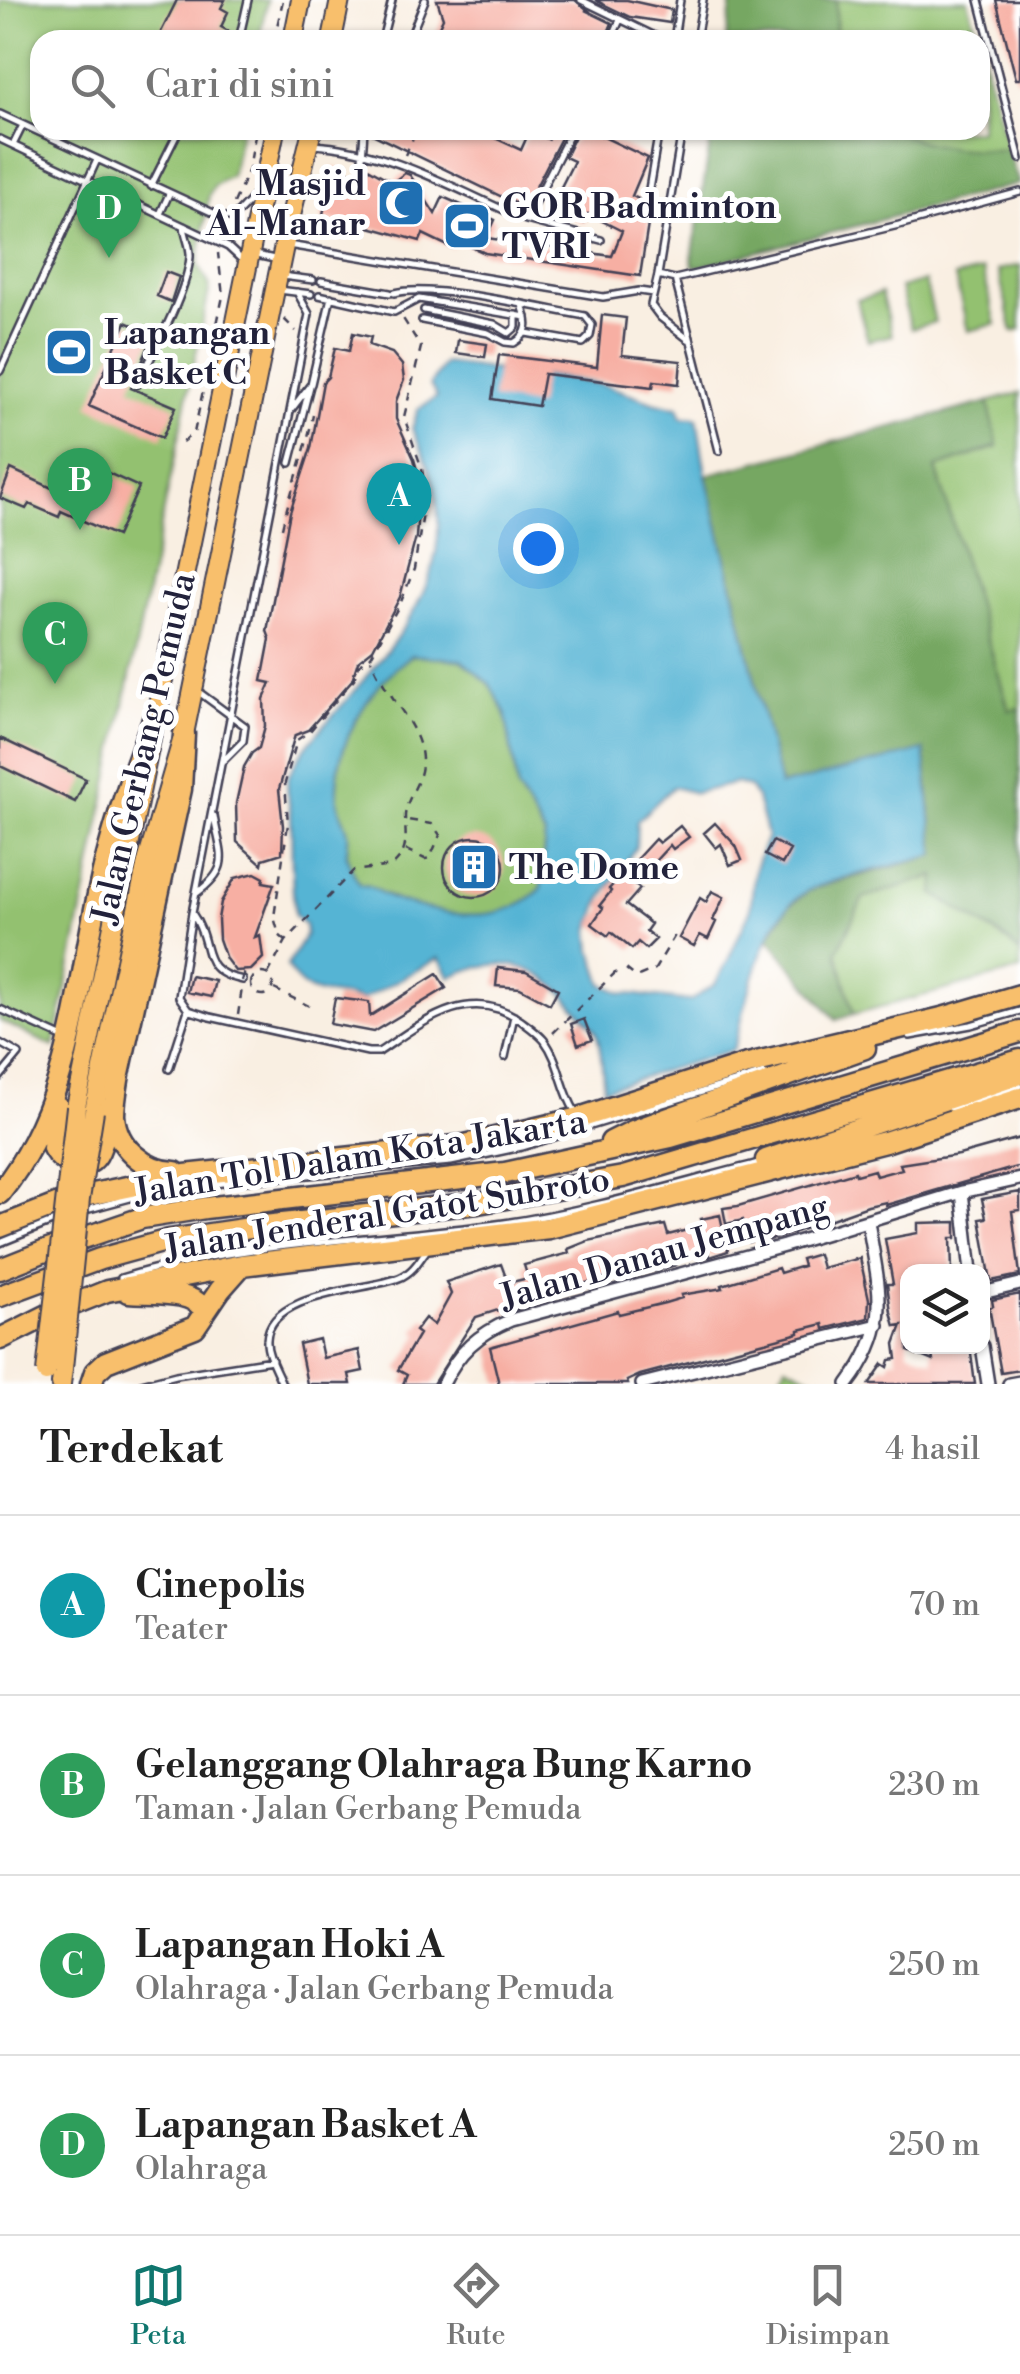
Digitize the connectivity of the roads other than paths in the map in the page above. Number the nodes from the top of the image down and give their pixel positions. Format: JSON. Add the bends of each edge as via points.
{"nodes":[{"id":1,"x":248,"y":0,"type":"edge"},
{"id":2,"x":301,"y":0,"type":"edge"},
{"id":3,"x":340,"y":0,"type":"edge"},
{"id":4,"x":392,"y":0,"type":"edge"},
{"id":5,"x":425,"y":0,"type":"edge"},
{"id":6,"x":581,"y":0,"type":"edge"},
{"id":7,"x":680,"y":0,"type":"edge"},
{"id":8,"x":703,"y":0,"type":"edge"},
{"id":9,"x":979,"y":0,"type":"edge"},
{"id":10,"x":620,"y":19,"type":"junction"},
{"id":11,"x":241,"y":30,"type":"edge"},
{"id":12,"x":295,"y":30,"type":"edge"},
{"id":13,"x":334,"y":30,"type":"edge"},
{"id":14,"x":384,"y":30,"type":"edge"},
{"id":15,"x":413,"y":30,"type":"edge"},
{"id":16,"x":615,"y":30,"type":"edge"},
{"id":17,"x":643,"y":30,"type":"edge"},
{"id":18,"x":676,"y":30,"type":"edge"},
{"id":19,"x":698,"y":30,"type":"edge"},
{"id":20,"x":987,"y":30,"type":"edge"},
{"id":21,"x":990,"y":43,"type":"edge"},
{"id":22,"x":0,"y":114,"type":"edge"},
{"id":23,"x":23,"y":125,"type":"junction"},
{"id":24,"x":30,"y":128,"type":"edge"},
{"id":25,"x":0,"y":139,"type":"edge"},
{"id":26,"x":55,"y":140,"type":"edge"},
{"id":27,"x":174,"y":140,"type":"edge"},
{"id":28,"x":273,"y":140,"type":"edge"},
{"id":29,"x":309,"y":140,"type":"edge"},
{"id":30,"x":320,"y":140,"type":"edge"},
{"id":31,"x":363,"y":140,"type":"edge"},
{"id":32,"x":567,"y":140,"type":"edge"},
{"id":33,"x":657,"y":140,"type":"edge"},
{"id":34,"x":680,"y":140,"type":"edge"},
{"id":35,"x":13,"y":145,"type":"junction"},
{"id":36,"x":362,"y":152,"type":"junction"},
{"id":37,"x":1020,"y":159,"type":"edge"},
{"id":38,"x":98,"y":160,"type":"junction"},
{"id":39,"x":360,"y":174,"type":"dead end"},
{"id":40,"x":88,"y":180,"type":"junction"},
{"id":41,"x":264,"y":185,"type":"junction"},
{"id":42,"x":151,"y":186,"type":"junction"},
{"id":43,"x":1020,"y":192,"type":"edge"},
{"id":44,"x":169,"y":194,"type":"junction"},
{"id":45,"x":648,"y":195,"type":"dead end"},
{"id":46,"x":160,"y":214,"type":"junction"},
{"id":47,"x":526,"y":220,"type":"junction"},
{"id":48,"x":184,"y":226,"type":"junction"},
{"id":49,"x":255,"y":228,"type":"junction"},
{"id":50,"x":601,"y":240,"type":"dead end"},
{"id":51,"x":249,"y":254,"type":"junction"},
{"id":52,"x":282,"y":261,"type":"junction"},
{"id":53,"x":246,"y":274,"type":"junction"},
{"id":54,"x":658,"y":274,"type":"junction"},
{"id":55,"x":675,"y":279,"type":"junction"},
{"id":56,"x":313,"y":280,"type":"dead end"},
{"id":57,"x":323,"y":282,"type":"dead end"},
{"id":58,"x":297,"y":292,"type":"junction"},
{"id":59,"x":653,"y":293,"type":"junction"},
{"id":60,"x":311,"y":294,"type":"dead end"},
{"id":61,"x":320,"y":295,"type":"dead end"},
{"id":62,"x":330,"y":297,"type":"junction"},
{"id":63,"x":522,"y":306,"type":"junction"},
{"id":64,"x":424,"y":310,"type":"dead end"},
{"id":65,"x":516,"y":315,"type":"junction"},
{"id":66,"x":526,"y":317,"type":"junction"},
{"id":67,"x":422,"y":320,"type":"dead end"},
{"id":68,"x":526,"y":333,"type":"junction"},
{"id":69,"x":691,"y":341,"type":"junction"},
{"id":70,"x":0,"y":371,"type":"edge"},
{"id":71,"x":138,"y":384,"type":"dead end"},
{"id":72,"x":311,"y":384,"type":"junction"},
{"id":73,"x":291,"y":410,"type":"junction"},
{"id":74,"x":719,"y":451,"type":"dead end"},
{"id":75,"x":290,"y":463,"type":"dead end"},
{"id":76,"x":193,"y":689,"type":"junction"},
{"id":77,"x":158,"y":708,"type":"junction"},
{"id":78,"x":230,"y":717,"type":"junction"},
{"id":79,"x":184,"y":734,"type":"junction"},
{"id":80,"x":222,"y":762,"type":"junction"},
{"id":81,"x":213,"y":808,"type":"junction"},
{"id":82,"x":196,"y":894,"type":"junction"},
{"id":83,"x":192,"y":914,"type":"junction"},
{"id":84,"x":244,"y":980,"type":"dead end"},
{"id":85,"x":1020,"y":995,"type":"edge"},
{"id":86,"x":0,"y":1009,"type":"edge"},
{"id":87,"x":188,"y":1010,"type":"junction"},
{"id":88,"x":1020,"y":1011,"type":"edge"},
{"id":89,"x":514,"y":1016,"type":"junction"},
{"id":90,"x":942,"y":1018,"type":"junction"},
{"id":91,"x":1020,"y":1032,"type":"edge"},
{"id":92,"x":890,"y":1038,"type":"junction"},
{"id":93,"x":69,"y":1040,"type":"junction"},
{"id":94,"x":0,"y":1043,"type":"edge"},
{"id":95,"x":506,"y":1057,"type":"dead end"},
{"id":96,"x":1020,"y":1060,"type":"edge"},
{"id":97,"x":63,"y":1068,"type":"junction"},
{"id":98,"x":170,"y":1069,"type":"dead end"},
{"id":99,"x":119,"y":1074,"type":"junction"},
{"id":100,"x":1020,"y":1074,"type":"edge"},
{"id":101,"x":0,"y":1077,"type":"edge"},
{"id":102,"x":1020,"y":1086,"type":"edge"},
{"id":103,"x":1020,"y":1098,"type":"edge"},
{"id":104,"x":85,"y":1109,"type":"junction"},
{"id":105,"x":948,"y":1109,"type":"dead end"},
{"id":106,"x":579,"y":1118,"type":"junction"},
{"id":107,"x":894,"y":1126,"type":"dead end"},
{"id":108,"x":582,"y":1157,"type":"junction"},
{"id":109,"x":756,"y":1164,"type":"junction"},
{"id":110,"x":222,"y":1170,"type":"junction"},
{"id":111,"x":1020,"y":1179,"type":"edge"},
{"id":112,"x":704,"y":1189,"type":"junction"},
{"id":113,"x":962,"y":1192,"type":"junction"},
{"id":114,"x":0,"y":1193,"type":"edge"},
{"id":115,"x":868,"y":1222,"type":"junction"},
{"id":116,"x":0,"y":1228,"type":"edge"},
{"id":117,"x":0,"y":1243,"type":"edge"},
{"id":118,"x":430,"y":1244,"type":"junction"},
{"id":119,"x":970,"y":1264,"type":"edge"},
{"id":120,"x":242,"y":1265,"type":"junction"},
{"id":121,"x":0,"y":1270,"type":"edge"},
{"id":122,"x":1020,"y":1284,"type":"edge"},
{"id":123,"x":107,"y":1291,"type":"junction"},
{"id":124,"x":990,"y":1291,"type":"edge"},
{"id":125,"x":0,"y":1296,"type":"edge"},
{"id":126,"x":205,"y":1312,"type":"junction"},
{"id":127,"x":16,"y":1321,"type":"dead end"},
{"id":128,"x":878,"y":1325,"type":"junction"},
{"id":129,"x":0,"y":1338,"type":"edge"},
{"id":130,"x":983,"y":1354,"type":"edge"},
{"id":131,"x":272,"y":1360,"type":"junction"},
{"id":132,"x":672,"y":1376,"type":"junction"},
{"id":133,"x":53,"y":1377,"type":"edge"},
{"id":134,"x":1020,"y":1382,"type":"edge"},
{"id":135,"x":90,"y":1384,"type":"edge"},
{"id":136,"x":142,"y":1384,"type":"edge"},
{"id":137,"x":282,"y":1384,"type":"edge"},
{"id":138,"x":442,"y":1384,"type":"edge"},
{"id":139,"x":642,"y":1384,"type":"edge"},
{"id":140,"x":692,"y":1384,"type":"edge"},
{"id":141,"x":848,"y":1384,"type":"edge"},
{"id":142,"x":988,"y":1384,"type":"edge"},
{"id":143,"x":1009,"y":1384,"type":"edge"}],
"edges":[{"from":1,"to":11,"type":"lane"},
{"from":2,"to":12,"type":"main road"},
{"from":3,"to":13,"type":"main road"},
{"from":4,"to":14,"type":"lane"},
{"from":5,"to":15,"type":"lane"},
{"from":6,"to":10,"type":"lane"},
{"from":7,"to":18,"type":"lane"},
{"from":8,"to":19,"type":"lane"},
{"from":9,"to":20,"type":"lane"},
{"from":10,"to":16,"type":"lane"},
{"from":10,"to":17,"type":"lane"},
{"from":21,"to":37,"type":"lane"},
{"from":22,"to":23,"type":"lane"},
{"from":23,"to":24,"type":"lane"},
{"from":23,"to":35,"type":"lane"},
{"from":25,"to":35,"type":"lane"},
{"from":26,"to":38,"type":"lane"},
{"from":27,"to":42,"type":"lane"},
{"from":28,"to":41,"type":"main road","name":"Jalan Gerbang Pemuda"},
{"from":29,"to":52,"type":"main road","name":"Jalan Gerbang Pemuda"},
{"from":30,"to":36,"type":"lane"},
{"from":31,"to":36,"type":"lane"},
{"from":32,"to":47,"type":"lane"},
{"from":33,"to":45,"type":"lane"},
{"from":34,"to":54,"type":"lane"},
{"from":35,"to":40,"type":"lane"},
{"from":36,"to":39,"type":"lane"},
{"from":36,"to":47,"type":"lane"},
{"from":38,"to":40,"type":"lane"},
{"from":38,"to":42,"type":"lane"},
{"from":40,"to":46,"type":"lane"},
{"from":40,"to":70,"type":"lane"},
{"from":41,"to":44,"type":"lane","via":[[226,217]]},
{"from":41,"to":49,"type":"main road","name":"Jalan Gerbang Pemuda"},
{"from":42,"to":44,"type":"lane"},
{"from":43,"to":55,"type":"lane"},
{"from":44,"to":46,"type":"lane"},
{"from":46,"to":48,"type":"lane"},
{"from":47,"to":50,"type":"lane"},
{"from":48,"to":53,"type":"lane","via":[[236,252]]},
{"from":48,"to":71,"type":"lane","via":[[191,252],[185,281]]},
{"from":49,"to":51,"type":"main road","name":"Jalan Gerbang Pemuda"},
{"from":49,"to":52,"type":"lane"},
{"from":51,"to":52,"type":"lane"},
{"from":51,"to":53,"type":"main road","name":"Jalan Gerbang Pemuda"},
{"from":52,"to":56,"type":"lane"},
{"from":52,"to":58,"type":"lane"},
{"from":52,"to":59,"type":"lane","via":[[603,297]]},
{"from":52,"to":76,"type":"main road","name":"Jalan Gerbang Pemuda"},
{"from":53,"to":77,"type":"main road","name":"Jalan Gerbang Pemuda"},
{"from":54,"to":55,"type":"lane"},
{"from":54,"to":59,"type":"lane"},
{"from":55,"to":69,"type":"lane"},
{"from":57,"to":63,"type":"lane"},
{"from":58,"to":60,"type":"lane"},
{"from":58,"to":73,"type":"lane","via":[[309,314]]},
{"from":59,"to":69,"type":"lane","via":[[651,305],[660,317]]},
{"from":61,"to":62,"type":"lane"},
{"from":62,"to":65,"type":"lane","via":[[399,311],[419,299]]},
{"from":62,"to":72,"type":"lane"},
{"from":63,"to":66,"type":"lane"},
{"from":63,"to":68,"type":"lane","via":[[585,316],[592,325],[583,343]]},
{"from":64,"to":65,"type":"lane","via":[[509,333]]},
{"from":65,"to":66,"type":"lane"},
{"from":66,"to":68,"type":"lane"},
{"from":67,"to":68,"type":"lane","via":[[505,342]]},
{"from":69,"to":74,"type":"lane"},
{"from":72,"to":73,"type":"lane"},
{"from":72,"to":75,"type":"lane"},
{"from":73,"to":78,"type":"lane"},
{"from":76,"to":78,"type":"lane"},
{"from":76,"to":79,"type":"main road","name":"Jalan Gerbang Pemuda"},
{"from":77,"to":93,"type":"highway","via":[[106,859]]},
{"from":77,"to":104,"type":"main road","name":"Jalan Gerbang Pemuda"},
{"from":78,"to":80,"type":"lane"},
{"from":78,"to":80,"type":"lane","via":[[245,733]]},
{"from":79,"to":99,"type":"highway","via":[[181,789]]},
{"from":79,"to":104,"type":"main road","name":"Jalan Gerbang Pemuda"},
{"from":80,"to":81,"type":"lane"},
{"from":81,"to":82,"type":"lane"},
{"from":81,"to":82,"type":"lane","via":[[222,870]]},
{"from":82,"to":83,"type":"lane"},
{"from":83,"to":84,"type":"lane","via":[[213,968]]},
{"from":83,"to":87,"type":"lane","via":[[179,997]]},
{"from":85,"to":90,"type":"highway","name":"Jalan Jenderal Gatot Subroto"},
{"from":86,"to":93,"type":"lane"},
{"from":87,"to":89,"type":"lane","via":[[368,1052],[379,1052],[457,1006],[496,1006]]},
{"from":87,"to":98,"type":"lane"},
{"from":88,"to":92,"type":"lane"},
{"from":89,"to":95,"type":"lane"},
{"from":89,"to":106,"type":"lane","via":[[545,1041]]},
{"from":90,"to":92,"type":"highway"},
{"from":90,"to":106,"type":"highway","name":"Jalan Jenderal Gatot Subroto","via":[[744,1066]]},
{"from":91,"to":108,"type":"highway","name":"Jalan Tol Dalam Kota Jakarta","via":[[672,1137]]},
{"from":92,"to":108,"type":"highway","via":[[633,1131]]},
{"from":92,"to":117,"type":"lane","via":[[522,1146],[451,1162],[145,1194]]},
{"from":93,"to":97,"type":"highway"},
{"from":94,"to":101,"type":"lane","via":[[19,1054]]},
{"from":96,"to":125,"type":"highway","name":"Jalan Tol Dalam Kota Jakarta","via":[[623,1176],[478,1203],[169,1240]]},
{"from":97,"to":99,"type":"highway","via":[[53,1148],[64,1163],[76,1166],[98,1154]]},
{"from":97,"to":114,"type":"highway","via":[[31,1146]]},
{"from":99,"to":110,"type":"highway","via":[[115,1122],[132,1154],[168,1172]]},
{"from":100,"to":109,"type":"highway"},
{"from":102,"to":105,"type":"lane"},
{"from":103,"to":112,"type":"highway","name":"Jalan Jenderal Gatot Subroto"},
{"from":104,"to":133,"type":"main road","name":"Jalan Gerbang Pemuda","bridge":true},
{"from":106,"to":110,"type":"highway","name":"Jalan Jenderal Gatot Subroto","via":[[465,1145]]},
{"from":107,"to":109,"type":"lane"},
{"from":108,"to":121,"type":"highway","name":"Jalan Tol Dalam Kota Jakarta","via":[[428,1184],[142,1218]]},
{"from":109,"to":112,"type":"highway"},
{"from":109,"to":127,"type":"lane","via":[[507,1222],[222,1254],[94,1287]]},
{"from":110,"to":116,"type":"highway","name":"Jalan Jenderal Gatot Subroto","via":[[74,1198]]},
{"from":111,"to":113,"type":"street","name":"Jalan Danau Jempang"},
{"from":112,"to":118,"type":"highway","name":"Jalan Jenderal Gatot Subroto","via":[[549,1228]]},
{"from":113,"to":115,"type":"street","name":"Jalan Danau Jempang"},
{"from":113,"to":119,"type":"street"},
{"from":115,"to":128,"type":"street"},
{"from":115,"to":138,"type":"street","name":"Jalan Danau Jempang","via":[[511,1320],[473,1340]]},
{"from":118,"to":120,"type":"highway","name":"Jalan Jenderal Gatot Subroto"},
{"from":118,"to":131,"type":"lane","via":[[402,1277],[282,1311],[266,1343]]},
{"from":120,"to":123,"type":"highway","name":"Jalan Jenderal Gatot Subroto"},
{"from":120,"to":126,"type":"highway"},
{"from":122,"to":124,"type":"street"},
{"from":123,"to":126,"type":"highway","via":[[188,1298]]},
{"from":123,"to":129,"type":"highway","name":"Jalan Jenderal Gatot Subroto"},
{"from":126,"to":135,"type":"highway","via":[[195,1327],[100,1366]]},
{"from":128,"to":132,"type":"street"},
{"from":128,"to":141,"type":"street","via":[[872,1348]]},
{"from":130,"to":142,"type":"street"},
{"from":131,"to":136,"type":"lane"},
{"from":131,"to":137,"type":"lane"},
{"from":132,"to":139,"type":"street"},
{"from":132,"to":140,"type":"street"},
{"from":134,"to":143,"type":"street"}]}
